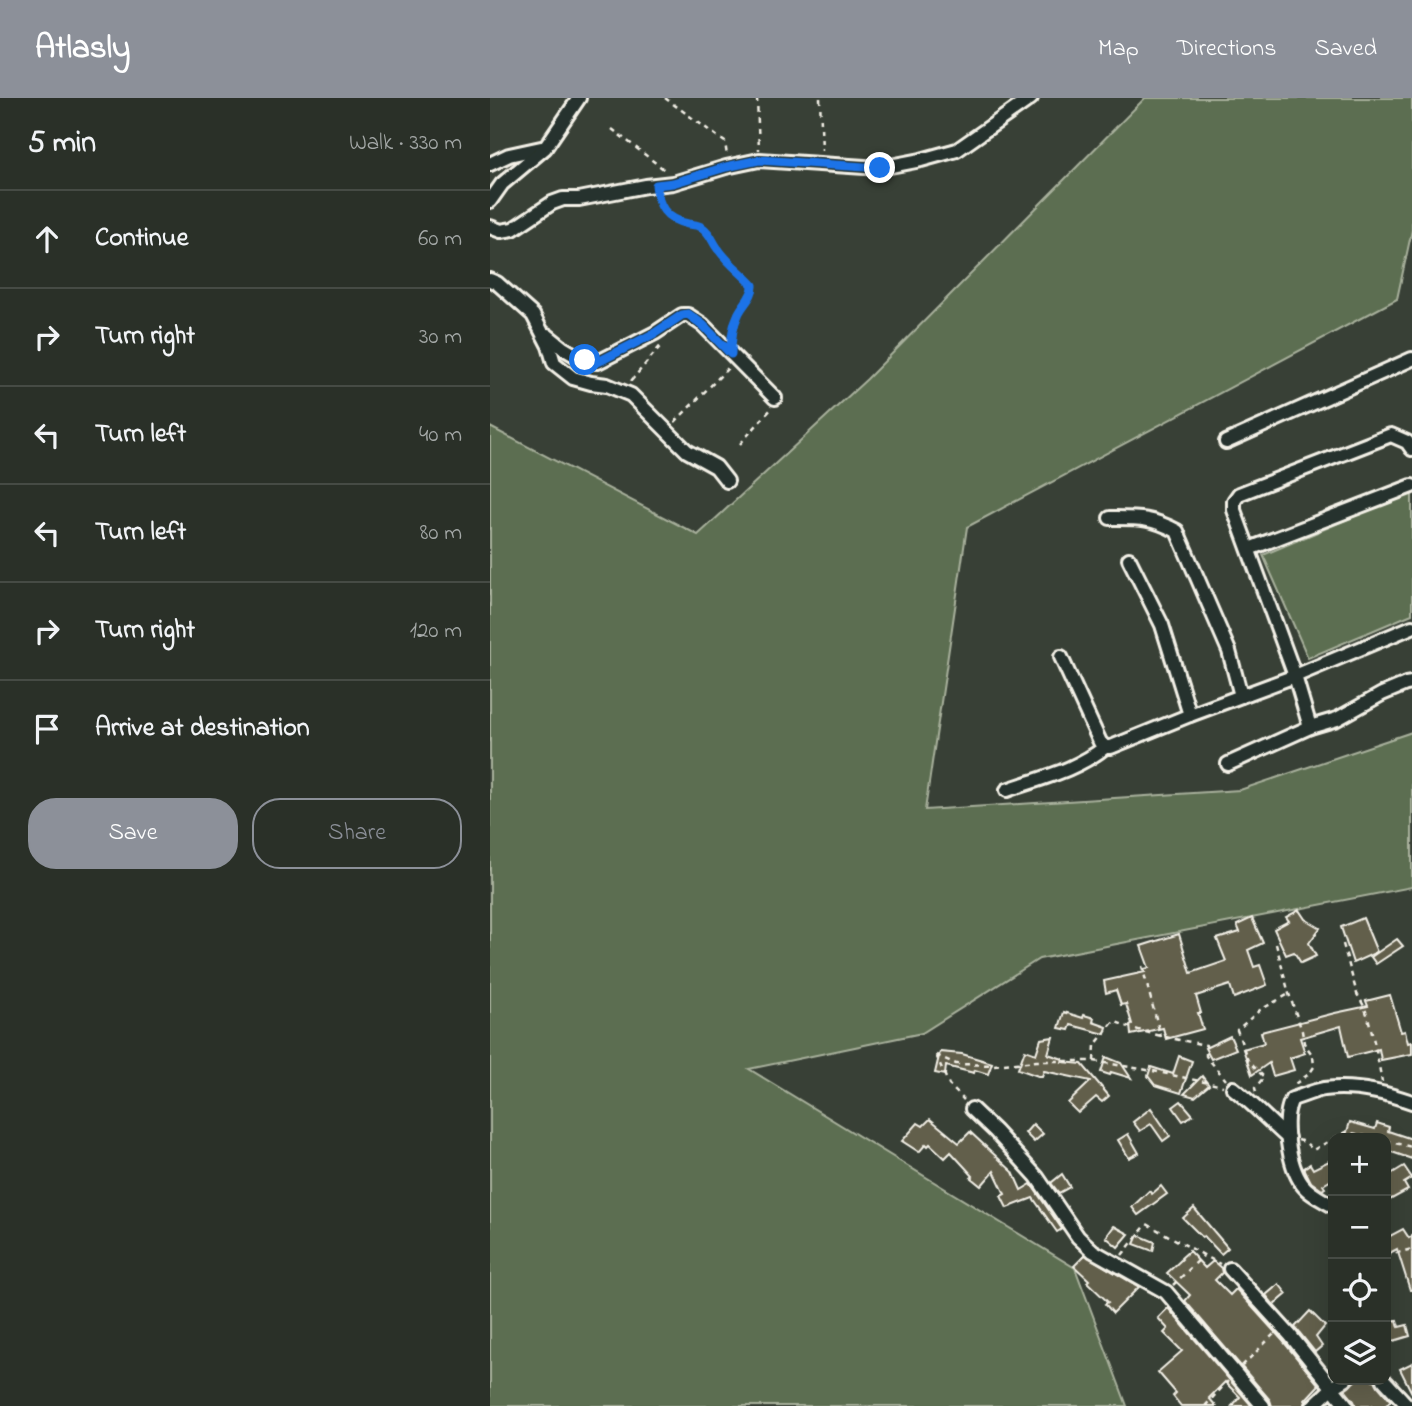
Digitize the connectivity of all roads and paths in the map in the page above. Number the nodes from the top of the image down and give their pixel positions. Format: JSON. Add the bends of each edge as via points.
{"nodes":[{"id":1,"x":579,"y":98,"type":"edge"},
{"id":2,"x":666,"y":98,"type":"edge"},
{"id":3,"x":757,"y":98,"type":"edge"},
{"id":4,"x":820,"y":98,"type":"edge"},
{"id":5,"x":1031,"y":98,"type":"edge"},
{"id":6,"x":612,"y":129,"type":"dead end"},
{"id":7,"x":545,"y":148,"type":"junction"},
{"id":8,"x":759,"y":160,"type":"junction"},
{"id":9,"x":490,"y":164,"type":"edge"},
{"id":10,"x":822,"y":165,"type":"junction"},
{"id":11,"x":726,"y":167,"type":"junction"},
{"id":12,"x":680,"y":181,"type":"junction"},
{"id":13,"x":656,"y":185,"type":"junction"},
{"id":14,"x":490,"y":201,"type":"edge"},
{"id":15,"x":490,"y":227,"type":"edge"},
{"id":16,"x":490,"y":280,"type":"edge"},
{"id":17,"x":541,"y":330,"type":"junction"},
{"id":18,"x":671,"y":334,"type":"dead end"},
{"id":19,"x":734,"y":357,"type":"junction"},
{"id":20,"x":1412,"y":359,"type":"edge"},
{"id":21,"x":625,"y":393,"type":"junction"},
{"id":22,"x":775,"y":398,"type":"joint"},
{"id":23,"x":668,"y":432,"type":"junction"},
{"id":24,"x":1226,"y":442,"type":"dead end"},
{"id":25,"x":740,"y":444,"type":"dead end"},
{"id":26,"x":1412,"y":449,"type":"edge"},
{"id":27,"x":727,"y":481,"type":"dead end"},
{"id":28,"x":1412,"y":486,"type":"edge"},
{"id":29,"x":1110,"y":518,"type":"dead end"},
{"id":30,"x":1249,"y":549,"type":"junction"},
{"id":31,"x":1129,"y":559,"type":"dead end"},
{"id":32,"x":1412,"y":627,"type":"edge"},
{"id":33,"x":1061,"y":657,"type":"dead end"},
{"id":34,"x":1295,"y":676,"type":"junction"},
{"id":35,"x":1412,"y":684,"type":"edge"},
{"id":36,"x":1241,"y":696,"type":"junction"},
{"id":37,"x":1190,"y":715,"type":"junction"},
{"id":38,"x":1310,"y":727,"type":"junction"},
{"id":39,"x":1105,"y":747,"type":"junction"},
{"id":40,"x":1228,"y":764,"type":"dead end"},
{"id":41,"x":1007,"y":790,"type":"dead end"},
{"id":42,"x":1276,"y":944,"type":"dead end"},
{"id":43,"x":1343,"y":944,"type":"dead end"},
{"id":44,"x":1142,"y":966,"type":"dead end"},
{"id":45,"x":1289,"y":994,"type":"junction"},
{"id":46,"x":1161,"y":1037,"type":"junction"},
{"id":47,"x":1094,"y":1061,"type":"junction"},
{"id":48,"x":1264,"y":1077,"type":"dead end"},
{"id":49,"x":1233,"y":1088,"type":"junction"},
{"id":50,"x":1384,"y":1092,"type":"junction"},
{"id":51,"x":1292,"y":1099,"type":"junction"},
{"id":52,"x":1412,"y":1102,"type":"edge"},
{"id":53,"x":972,"y":1109,"type":"joint"},
{"id":54,"x":1288,"y":1138,"type":"junction"},
{"id":55,"x":1328,"y":1141,"type":"edge"},
{"id":56,"x":1391,"y":1142,"type":"edge"},
{"id":57,"x":1412,"y":1147,"type":"edge"},
{"id":58,"x":1328,"y":1203,"type":"edge"},
{"id":59,"x":1412,"y":1249,"type":"edge"},
{"id":60,"x":1391,"y":1255,"type":"edge"},
{"id":61,"x":1203,"y":1256,"type":"junction"},
{"id":62,"x":1123,"y":1268,"type":"junction"},
{"id":63,"x":1230,"y":1269,"type":"joint"},
{"id":64,"x":1166,"y":1292,"type":"junction"},
{"id":65,"x":1337,"y":1385,"type":"edge"},
{"id":66,"x":1389,"y":1385,"type":"edge"},
{"id":67,"x":1332,"y":1388,"type":"junction"},
{"id":68,"x":1263,"y":1406,"type":"edge"},
{"id":69,"x":1313,"y":1406,"type":"edge"},
{"id":70,"x":1347,"y":1406,"type":"edge"},
{"id":71,"x":1408,"y":1406,"type":"edge"}],
"edges":[{"from":1,"to":7,"type":"street"},
{"from":2,"to":11,"type":"path","via":[[725,142]]},
{"from":3,"to":8,"type":"path"},
{"from":4,"to":10,"type":"path"},
{"from":5,"to":10,"type":"street","via":[[957,150],[880,168]]},
{"from":6,"to":12,"type":"path"},
{"from":7,"to":9,"type":"street"},
{"from":7,"to":14,"type":"street","via":[[502,184]]},
{"from":8,"to":10,"type":"street"},
{"from":8,"to":11,"type":"street"},
{"from":11,"to":12,"type":"street"},
{"from":12,"to":13,"type":"street"},
{"from":13,"to":15,"type":"street","via":[[563,199],[513,229]]},
{"from":13,"to":19,"type":"path","via":[[658,201],[668,214],[705,229],[753,285],[734,324]]},
{"from":16,"to":17,"type":"street","via":[[533,315]]},
{"from":17,"to":19,"type":"street","via":[[574,355],[598,362],[688,314]]},
{"from":17,"to":21,"type":"street","via":[[554,363],[573,378]]},
{"from":18,"to":21,"type":"path"},
{"from":19,"to":22,"type":"street"},
{"from":19,"to":23,"type":"path"},
{"from":20,"to":24,"type":"street"},
{"from":21,"to":23,"type":"street"},
{"from":22,"to":25,"type":"path","via":[[772,409]]},
{"from":23,"to":27,"type":"street","via":[[687,452],[716,467]]},
{"from":26,"to":30,"type":"street","via":[[1391,435],[1239,494],[1234,510]]},
{"from":28,"to":30,"type":"street"},
{"from":29,"to":36,"type":"street","via":[[1159,521],[1177,531],[1229,651]]},
{"from":30,"to":34,"type":"street"},
{"from":31,"to":37,"type":"street","via":[[1161,625]]},
{"from":32,"to":34,"type":"street"},
{"from":33,"to":39,"type":"street"},
{"from":34,"to":36,"type":"street"},
{"from":34,"to":38,"type":"street"},
{"from":35,"to":38,"type":"street"},
{"from":36,"to":37,"type":"street"},
{"from":37,"to":39,"type":"street"},
{"from":38,"to":40,"type":"street"},
{"from":39,"to":41,"type":"street","via":[[1073,767]]},
{"from":42,"to":45,"type":"path"},
{"from":43,"to":50,"type":"path","via":[[1368,1017]]},
{"from":44,"to":46,"type":"path"},
{"from":45,"to":48,"type":"path","via":[[1237,1030],[1248,1061]]},
{"from":45,"to":51,"type":"path","via":[[1314,1067],[1293,1085]]},
{"from":46,"to":47,"type":"path","via":[[1114,1021],[1095,1045]]},
{"from":46,"to":49,"type":"path","via":[[1206,1045],[1206,1056]]},
{"from":47,"to":49,"type":"path"},
{"from":47,"to":53,"type":"path","via":[[994,1066],[956,1064],[936,1055],[950,1085]]},
{"from":49,"to":54,"type":"street"},
{"from":50,"to":51,"type":"street","via":[[1323,1089]]},
{"from":50,"to":52,"type":"street"},
{"from":51,"to":54,"type":"street"},
{"from":53,"to":62,"type":"street","via":[[1037,1177],[1078,1237]]},
{"from":54,"to":55,"type":"path","via":[[1313,1150]]},
{"from":54,"to":58,"type":"street","via":[[1303,1186]]},
{"from":56,"to":57,"type":"path"},
{"from":59,"to":60,"type":"path"},
{"from":61,"to":62,"type":"path","via":[[1147,1224],[1121,1256]]},
{"from":61,"to":63,"type":"path"},
{"from":61,"to":64,"type":"path"},
{"from":62,"to":64,"type":"street"},
{"from":63,"to":67,"type":"street"},
{"from":64,"to":68,"type":"street"},
{"from":65,"to":67,"type":"street"},
{"from":66,"to":71,"type":"street"},
{"from":67,"to":69,"type":"street"},
{"from":67,"to":70,"type":"street"}]}
